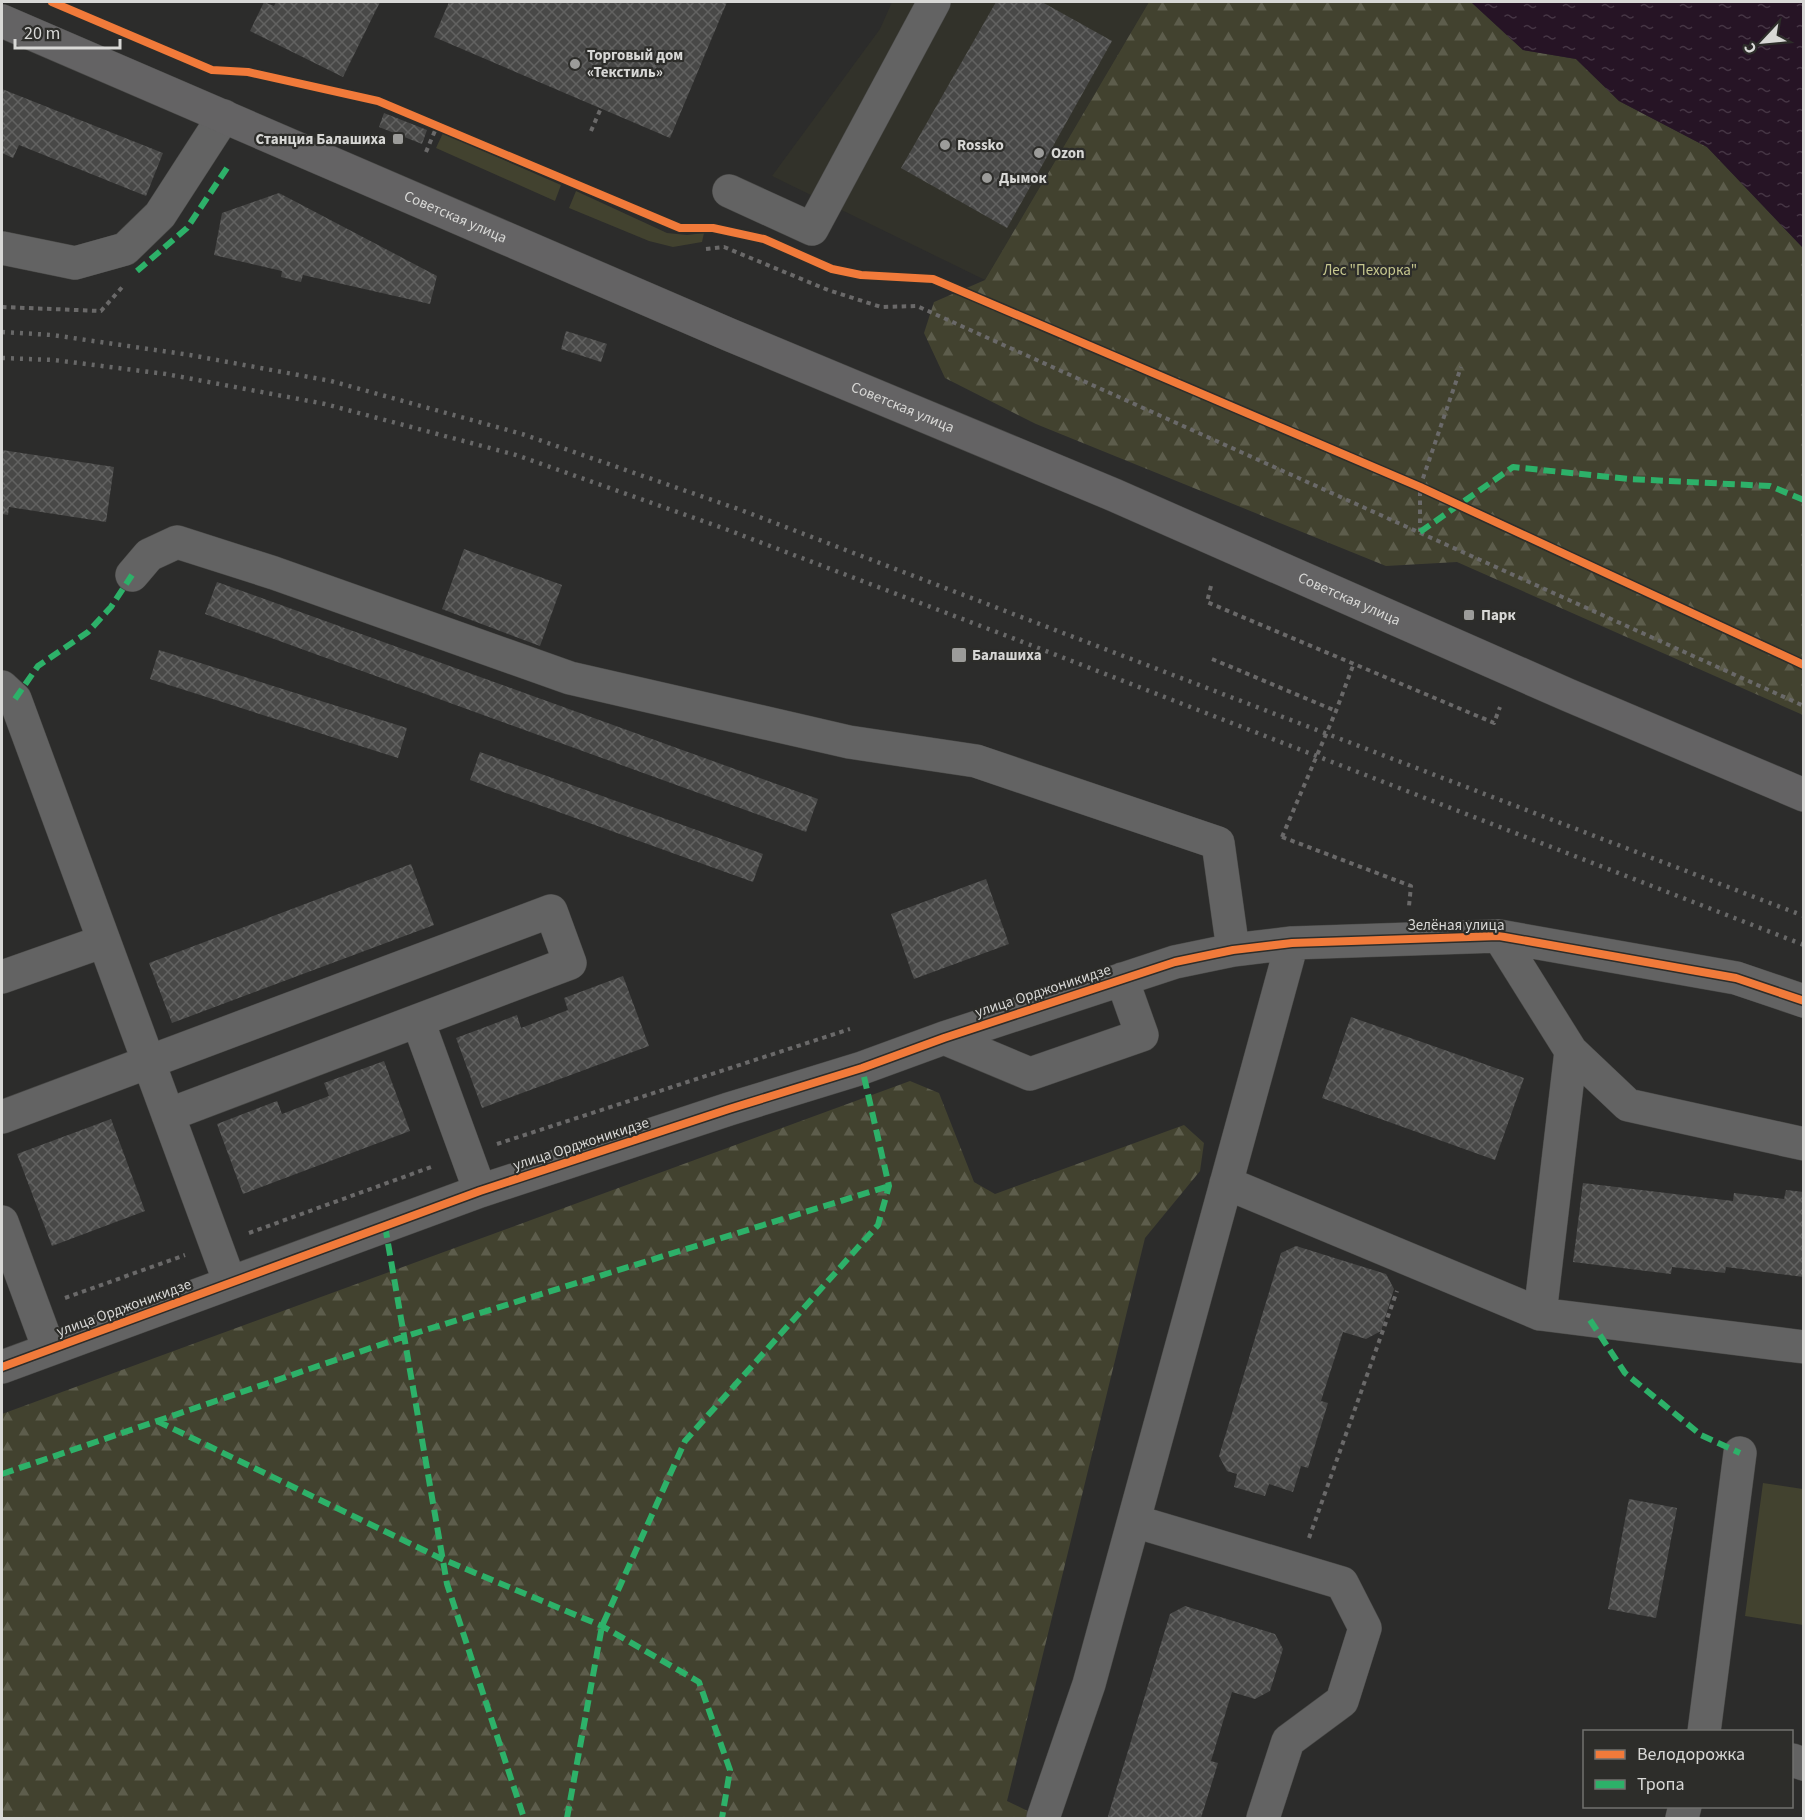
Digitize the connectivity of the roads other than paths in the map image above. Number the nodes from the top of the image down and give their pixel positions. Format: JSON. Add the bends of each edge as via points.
{"nodes":[{"id":1,"x":934,"y":2,"type":"edge"},
{"id":2,"x":2,"y":21,"type":"edge"},
{"id":3,"x":224,"y":116,"type":"junction"},
{"id":4,"x":729,"y":191,"type":"dead end"},
{"id":5,"x":2,"y":248,"type":"edge"},
{"id":6,"x":132,"y":575,"type":"dead end"},
{"id":7,"x":2,"y":687,"type":"edge"},
{"id":8,"x":1803,"y":795,"type":"edge"},
{"id":9,"x":1499,"y":936,"type":"junction"},
{"id":10,"x":104,"y":941,"type":"junction"},
{"id":11,"x":1292,"y":943,"type":"junction"},
{"id":12,"x":1233,"y":950,"type":"junction"},
{"id":13,"x":1175,"y":962,"type":"joint"},
{"id":14,"x":2,"y":977,"type":"edge"},
{"id":15,"x":1122,"y":979,"type":"junction"},
{"id":16,"x":1803,"y":1001,"type":"edge"},
{"id":17,"x":418,"y":1021,"type":"junction"},
{"id":18,"x":944,"y":1038,"type":"junction"},
{"id":19,"x":1571,"y":1052,"type":"junction"},
{"id":20,"x":149,"y":1062,"type":"junction"},
{"id":21,"x":168,"y":1115,"type":"junction"},
{"id":22,"x":2,"y":1117,"type":"edge"},
{"id":23,"x":1803,"y":1144,"type":"edge"},
{"id":24,"x":1226,"y":1183,"type":"junction"},
{"id":25,"x":480,"y":1191,"type":"junction"},
{"id":26,"x":2,"y":1222,"type":"edge"},
{"id":27,"x":230,"y":1283,"type":"junction"},
{"id":28,"x":1540,"y":1314,"type":"junction"},
{"id":29,"x":1803,"y":1347,"type":"edge"},
{"id":30,"x":49,"y":1349,"type":"junction"},
{"id":31,"x":2,"y":1367,"type":"edge"},
{"id":32,"x":1740,"y":1453,"type":"dead end"},
{"id":33,"x":1134,"y":1521,"type":"junction"},
{"id":34,"x":1704,"y":1730,"type":"edge"},
{"id":35,"x":1043,"y":1818,"type":"edge"},
{"id":36,"x":1263,"y":1818,"type":"edge"}],
"edges":[{"from":1,"to":4,"type":"street","via":[[812,229]]},
{"from":2,"to":3,"type":"main road","name":"Советская улица"},
{"from":3,"to":5,"type":"street","via":[[160,215],[125,249],[75,263]]},
{"from":3,"to":8,"type":"main road","name":"Советская улица","via":[[730,335],[1114,495]]},
{"from":6,"to":12,"type":"street","via":[[149,555],[177,542],[570,678],[849,742],[975,761],[1218,843]]},
{"from":7,"to":10,"type":"street","via":[[15,699]]},
{"from":9,"to":11,"type":"street","name":"Зелёная улица"},
{"from":9,"to":16,"type":"street","name":"Зелёная улица","via":[[1736,978]]},
{"from":9,"to":19,"type":"street"},
{"from":10,"to":14,"type":"street"},
{"from":10,"to":20,"type":"street"},
{"from":11,"to":12,"type":"street","name":"Зелёная улица"},
{"from":11,"to":24,"type":"street"},
{"from":12,"to":13,"type":"street","name":"Зелёная улица"},
{"from":13,"to":15,"type":"street","name":"улица Орджоникидзе"},
{"from":15,"to":18,"type":"street","name":"улица Орджоникидзе"},
{"from":15,"to":18,"type":"street","via":[[1142,1035],[1030,1074]]},
{"from":17,"to":20,"type":"street","via":[[570,963],[550,912]]},
{"from":17,"to":21,"type":"street"},
{"from":17,"to":25,"type":"street"},
{"from":18,"to":25,"type":"street","name":"улица Орджоникидзе"},
{"from":19,"to":23,"type":"street","via":[[1628,1105]]},
{"from":19,"to":28,"type":"street"},
{"from":20,"to":21,"type":"street"},
{"from":20,"to":22,"type":"street"},
{"from":21,"to":27,"type":"street"},
{"from":24,"to":28,"type":"street"},
{"from":24,"to":33,"type":"street"},
{"from":25,"to":27,"type":"street","name":"улица Орджоникидзе"},
{"from":26,"to":30,"type":"street"},
{"from":27,"to":30,"type":"street","name":"улица Орджоникидзе"},
{"from":28,"to":29,"type":"street"},
{"from":30,"to":31,"type":"street","name":"улица Орджоникидзе"},
{"from":32,"to":34,"type":"street"},
{"from":33,"to":35,"type":"street","via":[[1089,1684]]},
{"from":33,"to":36,"type":"street","via":[[1342,1583],[1365,1628],[1342,1701],[1288,1741]]}]}
